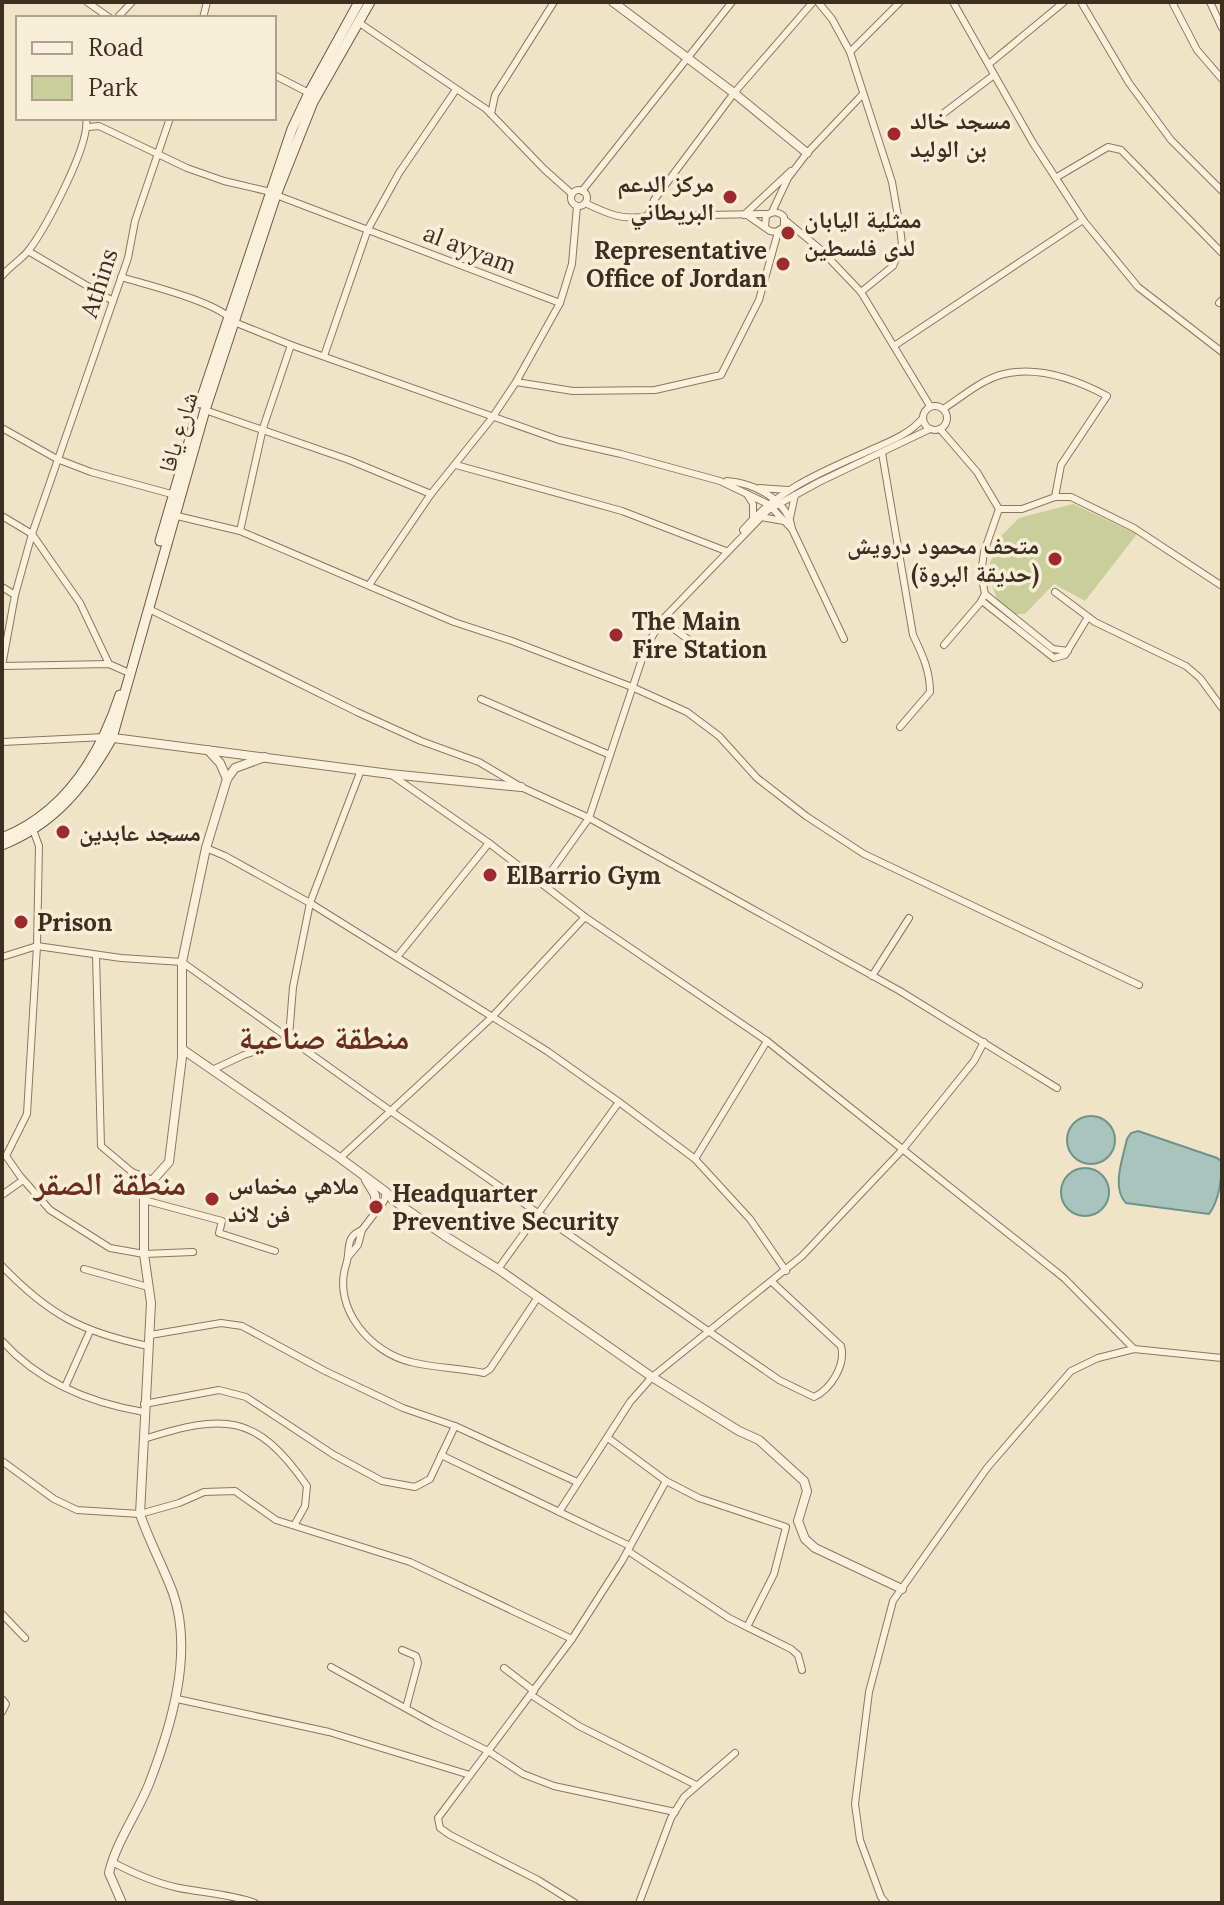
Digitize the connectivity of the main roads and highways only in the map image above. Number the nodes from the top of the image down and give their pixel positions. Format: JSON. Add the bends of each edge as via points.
{"nodes":[{"id":1,"x":359,"y":2,"type":"edge"},
{"id":2,"x":370,"y":2,"type":"edge"},
{"id":3,"x":274,"y":194,"type":"junction"},
{"id":4,"x":232,"y":318,"type":"junction"},
{"id":5,"x":175,"y":495,"type":"junction"},
{"id":6,"x":109,"y":737,"type":"junction"},
{"id":7,"x":32,"y":828,"type":"junction"},
{"id":8,"x":2,"y":838,"type":"edge"},
{"id":9,"x":2,"y":845,"type":"edge"}],
"edges":[{"from":1,"to":3,"type":"main road","name":"شارع يافا","via":[[292,129]]},
{"from":2,"to":3,"type":"main road","name":"شارع يافا","via":[[313,102]]},
{"from":3,"to":4,"type":"main road","name":"شارع يافا"},
{"from":4,"to":5,"type":"main road","name":"شارع يافا"},
{"from":4,"to":5,"type":"main road","name":"شارع يافا"},
{"from":5,"to":6,"type":"main road","name":"شارع يافا"},
{"from":5,"to":6,"type":"main road","name":"شارع يافا","via":[[149,609]]},
{"from":6,"to":7,"type":"main road","name":"شارع يافا","via":[[77,792]]},
{"from":7,"to":8,"type":"main road","name":"شارع يافا"},
{"from":7,"to":9,"type":"main road","name":"شارع يافا"}]}
